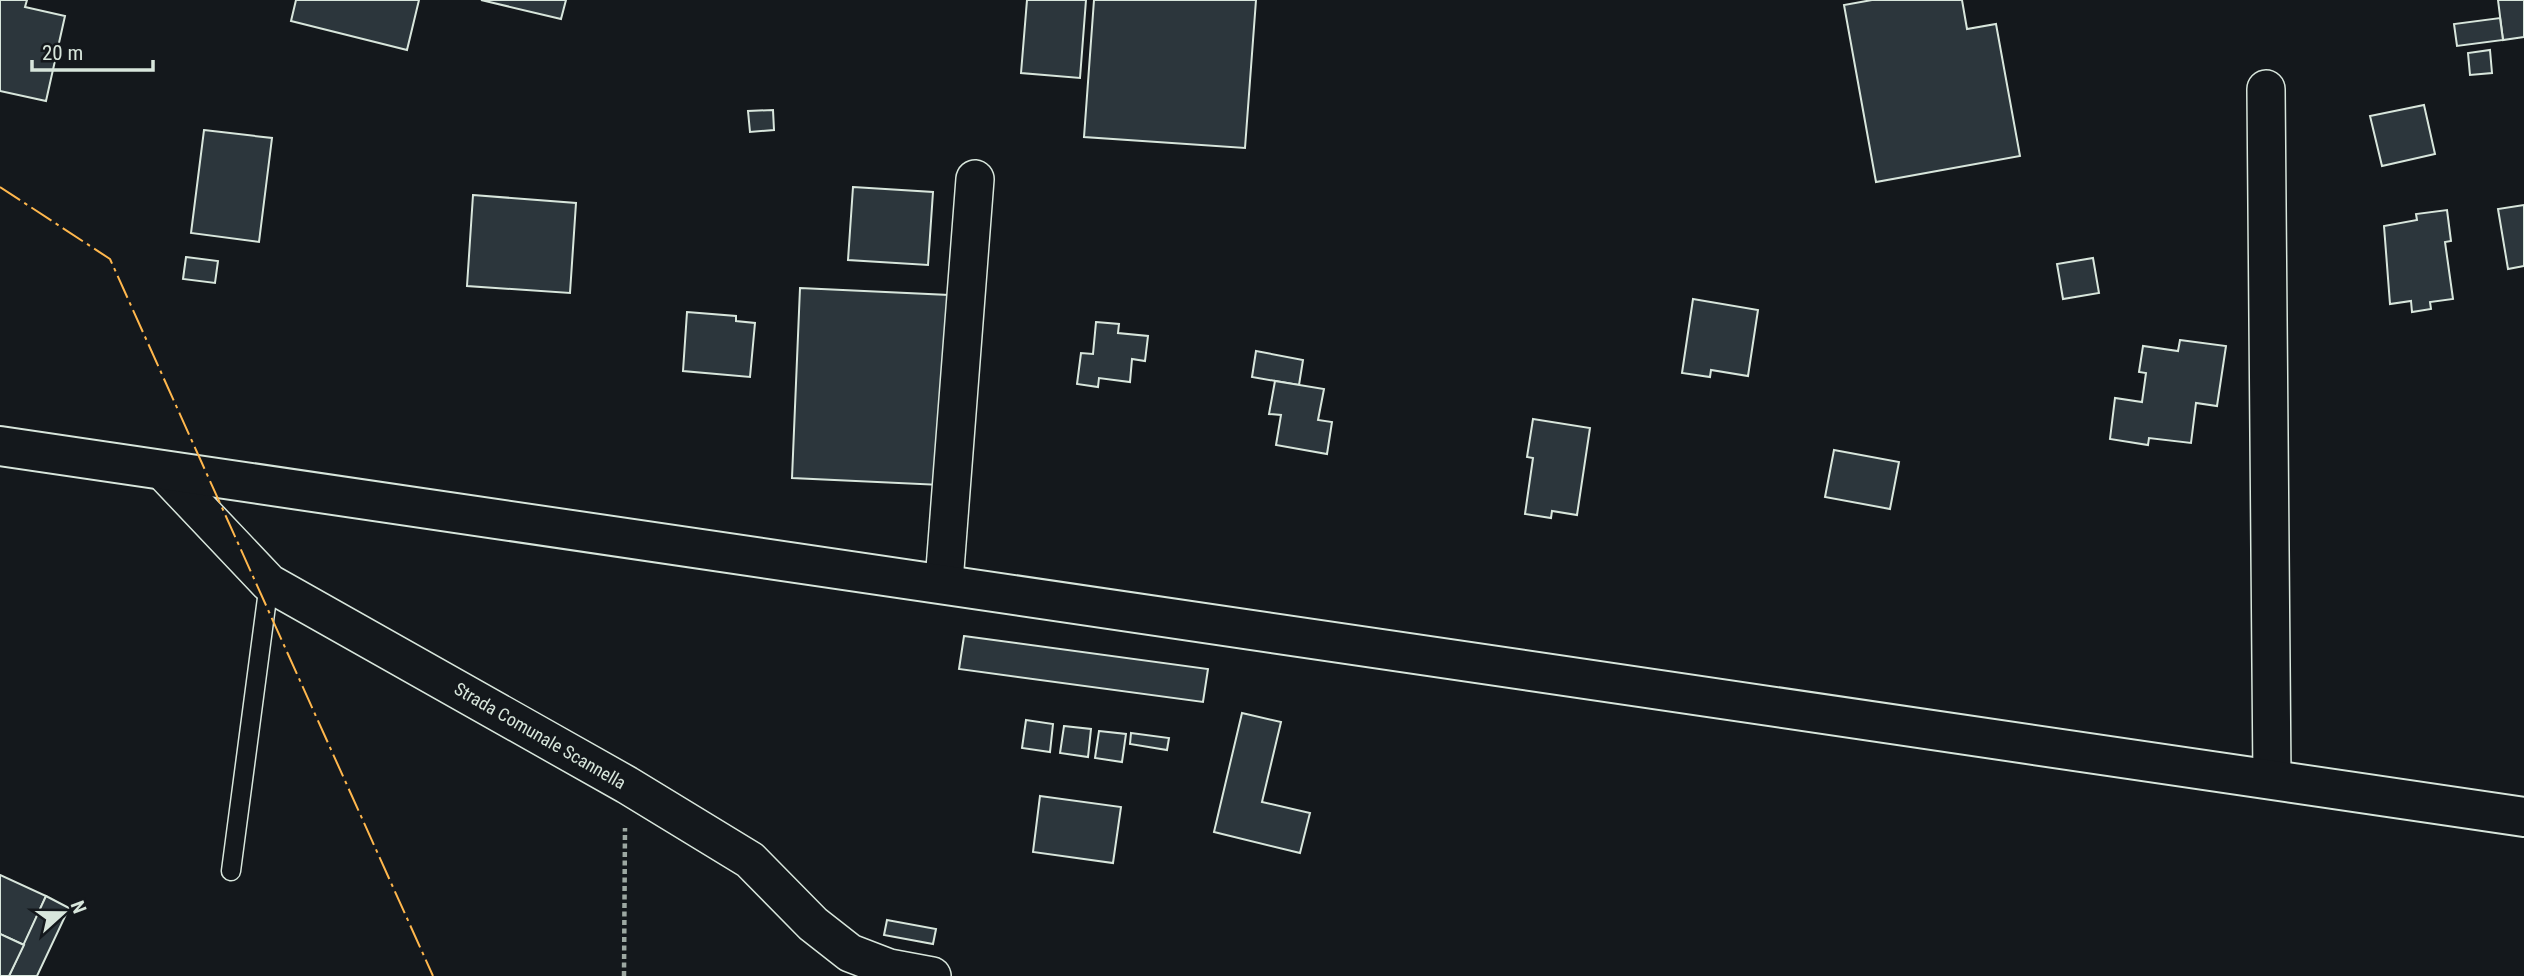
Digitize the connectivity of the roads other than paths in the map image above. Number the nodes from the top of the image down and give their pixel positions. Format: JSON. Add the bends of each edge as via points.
{"nodes":[{"id":1,"x":2266,"y":89,"type":"dead end"},
{"id":2,"x":975,"y":179,"type":"dead end"},
{"id":3,"x":0,"y":446,"type":"edge"},
{"id":4,"x":162,"y":470,"type":"junction"},
{"id":5,"x":944,"y":582,"type":"junction"},
{"id":6,"x":269,"y":583,"type":"junction"},
{"id":7,"x":2272,"y":779,"type":"junction"},
{"id":8,"x":2524,"y":817,"type":"edge"},
{"id":9,"x":231,"y":871,"type":"dead end"},
{"id":10,"x":932,"y":976,"type":"edge"}],
"edges":[{"from":1,"to":7,"type":"street"},
{"from":2,"to":5,"type":"street"},
{"from":3,"to":4,"type":"main road"},
{"from":4,"to":5,"type":"main road"},
{"from":4,"to":6,"type":"street","name":"Strada Comunale Scannella"},
{"from":5,"to":7,"type":"main road"},
{"from":6,"to":9,"type":"lane"},
{"from":6,"to":10,"type":"street","name":"Strada Comunale Scannella","via":[[627,785],[750,860],[813,924],[850,953],[889,968]]},
{"from":7,"to":8,"type":"main road"}]}
